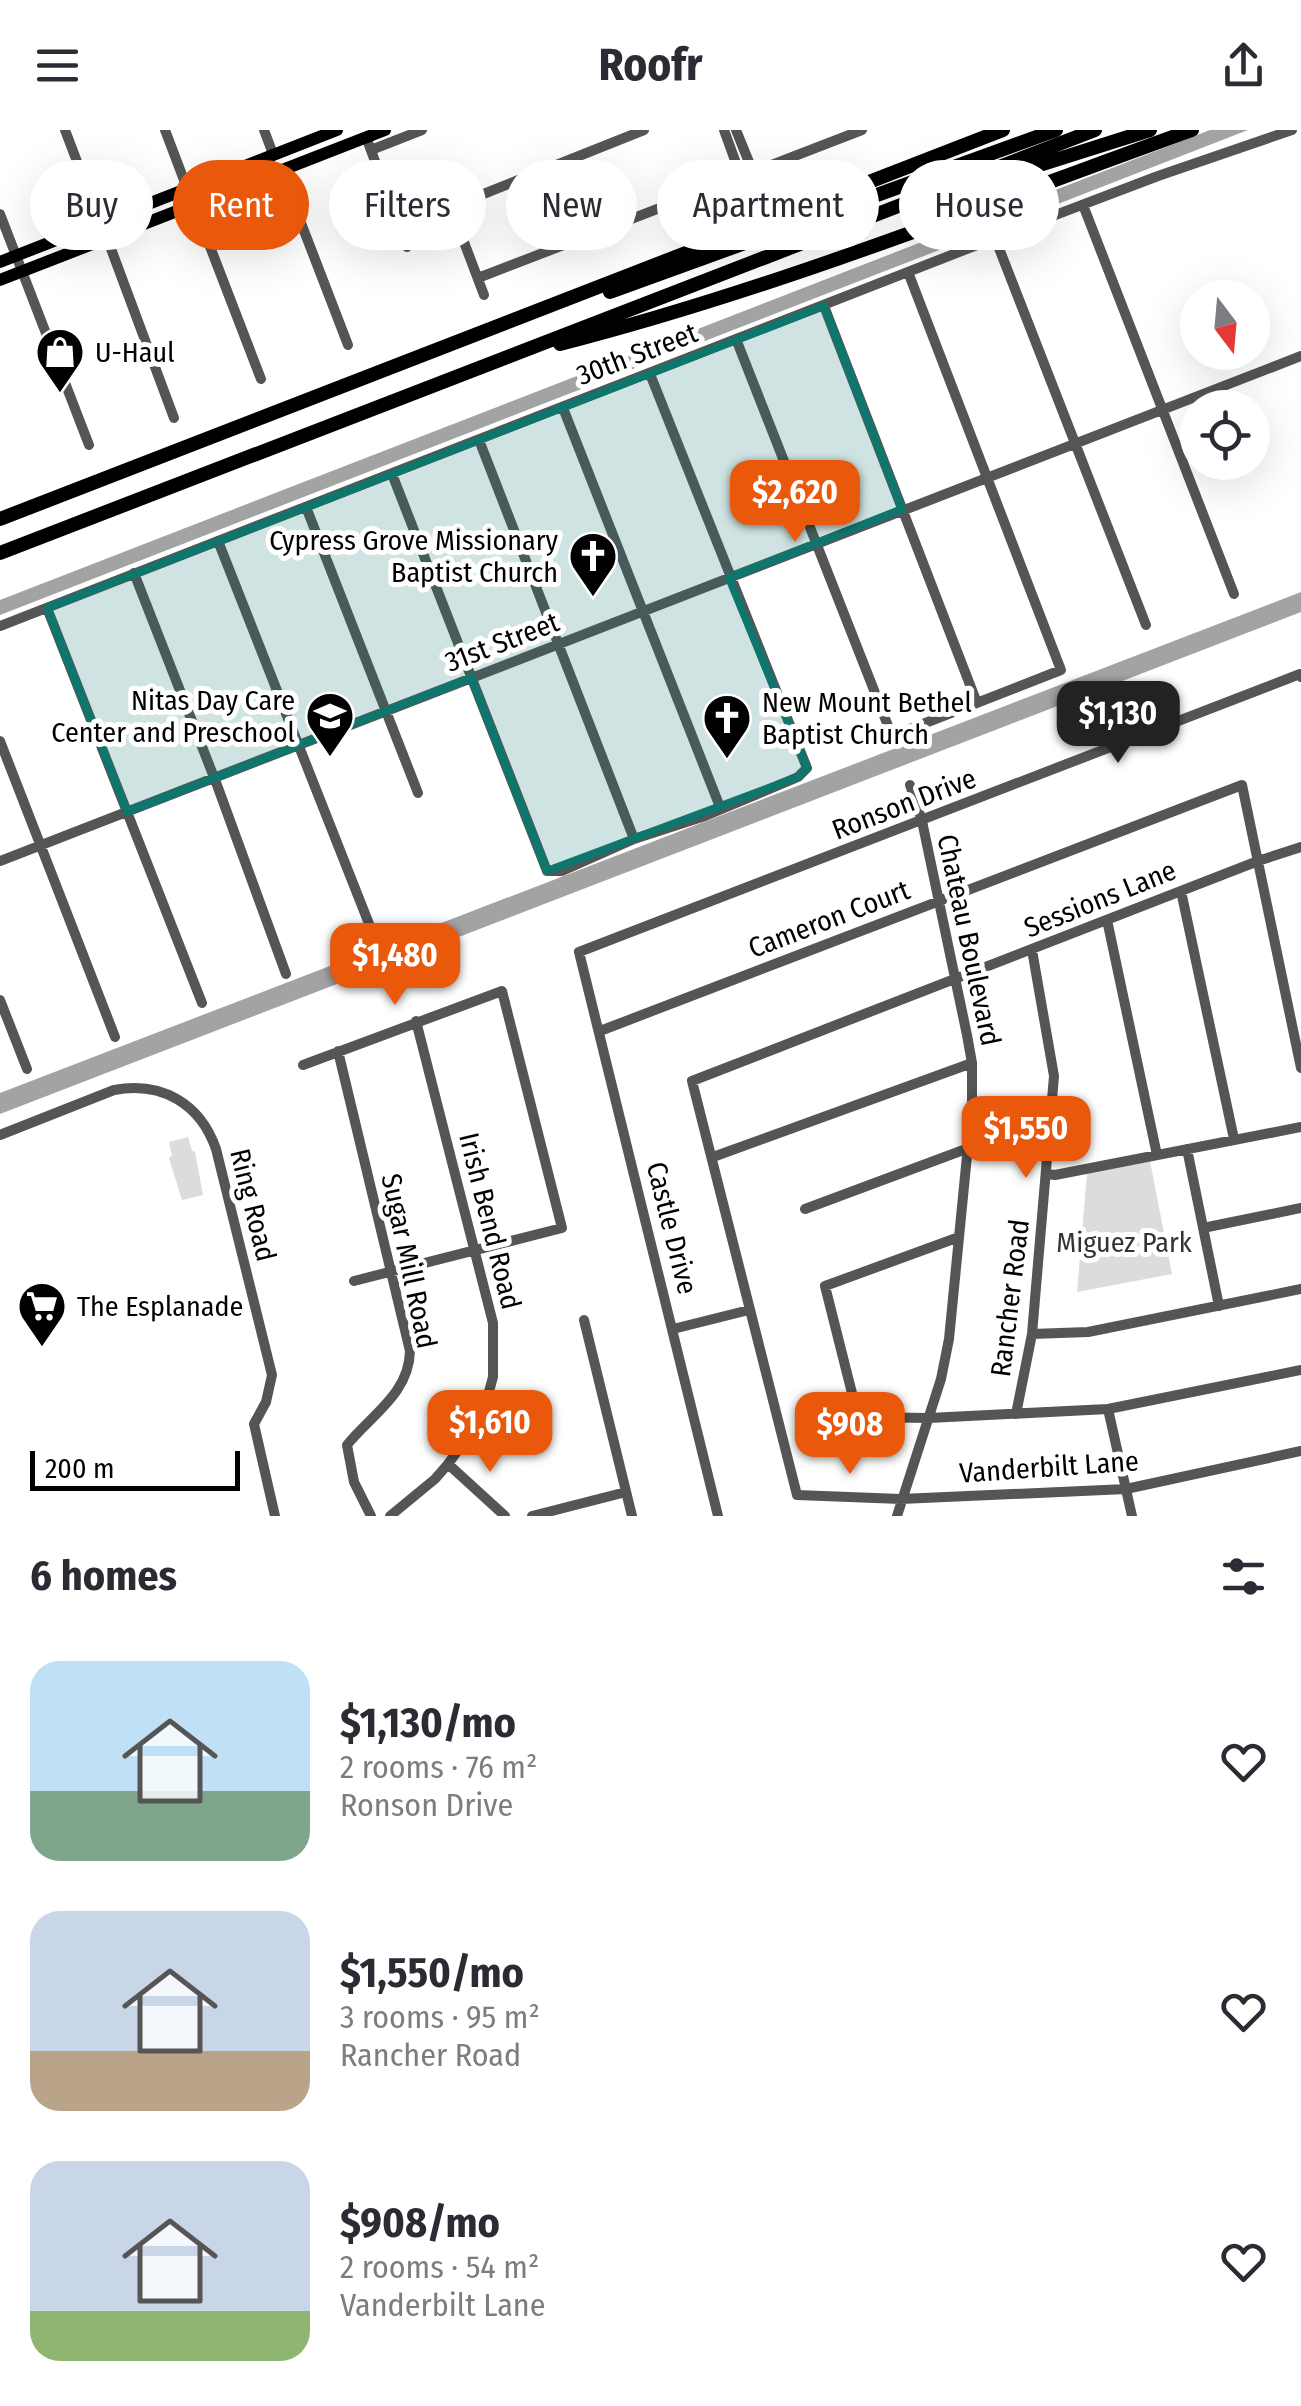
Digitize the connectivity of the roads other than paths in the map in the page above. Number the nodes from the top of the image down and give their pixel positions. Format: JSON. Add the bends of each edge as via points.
{"nodes":[{"id":1,"x":65,"y":130,"type":"edge"},
{"id":2,"x":164,"y":130,"type":"edge"},
{"id":3,"x":264,"y":130,"type":"edge"},
{"id":4,"x":337,"y":130,"type":"edge"},
{"id":5,"x":422,"y":130,"type":"edge"},
{"id":6,"x":644,"y":130,"type":"edge"},
{"id":7,"x":724,"y":130,"type":"edge"},
{"id":8,"x":736,"y":130,"type":"edge"},
{"id":9,"x":862,"y":130,"type":"edge"},
{"id":10,"x":1056,"y":130,"type":"edge"},
{"id":11,"x":1096,"y":130,"type":"edge"},
{"id":12,"x":1150,"y":130,"type":"edge"},
{"id":13,"x":1192,"y":130,"type":"edge"},
{"id":14,"x":1292,"y":130,"type":"edge"},
{"id":15,"x":995,"y":132,"type":"edge"},
{"id":16,"x":376,"y":136,"type":"edge"},
{"id":17,"x":293,"y":147,"type":"junction"},
{"id":18,"x":273,"y":154,"type":"junction"},
{"id":19,"x":76,"y":160,"type":"edge"},
{"id":20,"x":176,"y":160,"type":"edge"},
{"id":21,"x":258,"y":160,"type":"edge"},
{"id":22,"x":291,"y":160,"type":"edge"},
{"id":23,"x":740,"y":160,"type":"edge"},
{"id":24,"x":744,"y":160,"type":"edge"},
{"id":25,"x":784,"y":160,"type":"edge"},
{"id":26,"x":1018,"y":160,"type":"edge"},
{"id":27,"x":1055,"y":160,"type":"edge"},
{"id":28,"x":309,"y":161,"type":"edge"},
{"id":29,"x":1083,"y":205,"type":"junction"},
{"id":30,"x":899,"y":206,"type":"edge"},
{"id":31,"x":657,"y":209,"type":"edge"},
{"id":32,"x":0,"y":214,"type":"edge"},
{"id":33,"x":1059,"y":214,"type":"edge"},
{"id":34,"x":309,"y":244,"type":"edge"},
{"id":35,"x":31,"y":250,"type":"edge"},
{"id":36,"x":78,"y":250,"type":"edge"},
{"id":37,"x":118,"y":250,"type":"edge"},
{"id":38,"x":211,"y":250,"type":"edge"},
{"id":39,"x":964,"y":250,"type":"edge"},
{"id":40,"x":1000,"y":250,"type":"edge"},
{"id":41,"x":16,"y":256,"type":"junction"},
{"id":42,"x":0,"y":262,"type":"edge"},
{"id":43,"x":22,"y":272,"type":"junction"},
{"id":44,"x":908,"y":272,"type":"junction"},
{"id":45,"x":478,"y":278,"type":"junction"},
{"id":46,"x":0,"y":280,"type":"edge"},
{"id":47,"x":484,"y":294,"type":"dead end"},
{"id":48,"x":824,"y":306,"type":"junction"},
{"id":49,"x":498,"y":327,"type":"junction"},
{"id":50,"x":736,"y":340,"type":"junction"},
{"id":51,"x":348,"y":346,"type":"dead end"},
{"id":52,"x":1301,"y":356,"type":"edge"},
{"id":53,"x":491,"y":362,"type":"junction"},
{"id":54,"x":650,"y":374,"type":"junction"},
{"id":55,"x":261,"y":379,"type":"dead end"},
{"id":56,"x":563,"y":408,"type":"junction"},
{"id":57,"x":1161,"y":409,"type":"junction"},
{"id":58,"x":174,"y":418,"type":"dead end"},
{"id":59,"x":479,"y":440,"type":"junction"},
{"id":60,"x":1074,"y":443,"type":"junction"},
{"id":61,"x":90,"y":446,"type":"dead end"},
{"id":62,"x":392,"y":474,"type":"junction"},
{"id":63,"x":989,"y":476,"type":"junction"},
{"id":64,"x":306,"y":506,"type":"junction"},
{"id":65,"x":902,"y":509,"type":"junction"},
{"id":66,"x":0,"y":519,"type":"edge"},
{"id":67,"x":218,"y":540,"type":"junction"},
{"id":68,"x":816,"y":544,"type":"junction"},
{"id":69,"x":0,"y":553,"type":"edge"},
{"id":70,"x":134,"y":573,"type":"junction"},
{"id":71,"x":729,"y":578,"type":"junction"},
{"id":72,"x":1234,"y":594,"type":"dead end"},
{"id":73,"x":47,"y":608,"type":"junction"},
{"id":74,"x":644,"y":610,"type":"junction"},
{"id":75,"x":1146,"y":625,"type":"dead end"},
{"id":76,"x":0,"y":626,"type":"edge"},
{"id":77,"x":558,"y":644,"type":"junction"},
{"id":78,"x":1301,"y":676,"type":"edge"},
{"id":79,"x":471,"y":678,"type":"junction"},
{"id":80,"x":977,"y":703,"type":"junction"},
{"id":81,"x":385,"y":712,"type":"junction"},
{"id":82,"x":0,"y":741,"type":"edge"},
{"id":83,"x":300,"y":745,"type":"junction"},
{"id":84,"x":214,"y":778,"type":"junction"},
{"id":85,"x":910,"y":785,"type":"dead end"},
{"id":86,"x":418,"y":794,"type":"dead end"},
{"id":87,"x":720,"y":807,"type":"junction"},
{"id":88,"x":127,"y":812,"type":"junction"},
{"id":89,"x":922,"y":821,"type":"junction"},
{"id":90,"x":634,"y":840,"type":"junction"},
{"id":91,"x":40,"y":845,"type":"junction"},
{"id":92,"x":1301,"y":847,"type":"edge"},
{"id":93,"x":0,"y":861,"type":"edge"},
{"id":94,"x":1258,"y":861,"type":"junction"},
{"id":95,"x":1181,"y":891,"type":"junction"},
{"id":96,"x":938,"y":902,"type":"junction"},
{"id":97,"x":1108,"y":920,"type":"junction"},
{"id":98,"x":375,"y":939,"type":"dead end"},
{"id":99,"x":1032,"y":950,"type":"junction"},
{"id":100,"x":579,"y":952,"type":"joint"},
{"id":101,"x":286,"y":974,"type":"dead end"},
{"id":102,"x":955,"y":981,"type":"junction"},
{"id":103,"x":0,"y":1000,"type":"edge"},
{"id":104,"x":202,"y":1003,"type":"dead end"},
{"id":105,"x":416,"y":1021,"type":"junction"},
{"id":106,"x":600,"y":1031,"type":"junction"},
{"id":107,"x":115,"y":1037,"type":"dead end"},
{"id":108,"x":338,"y":1052,"type":"junction"},
{"id":109,"x":972,"y":1063,"type":"junction"},
{"id":110,"x":304,"y":1065,"type":"dead end"},
{"id":111,"x":1301,"y":1068,"type":"edge"},
{"id":112,"x":27,"y":1069,"type":"dead end"},
{"id":113,"x":1301,"y":1127,"type":"edge"},
{"id":114,"x":0,"y":1135,"type":"edge"},
{"id":115,"x":1234,"y":1139,"type":"junction"},
{"id":116,"x":966,"y":1149,"type":"junction"},
{"id":117,"x":1187,"y":1149,"type":"junction"},
{"id":118,"x":1157,"y":1155,"type":"junction"},
{"id":119,"x":713,"y":1158,"type":"junction"},
{"id":120,"x":1047,"y":1174,"type":"junction"},
{"id":121,"x":1301,"y":1208,"type":"edge"},
{"id":122,"x":804,"y":1209,"type":"dead end"},
{"id":123,"x":1203,"y":1228,"type":"junction"},
{"id":124,"x":959,"y":1237,"type":"junction"},
{"id":125,"x":476,"y":1250,"type":"junction"},
{"id":126,"x":392,"y":1272,"type":"junction"},
{"id":127,"x":354,"y":1281,"type":"dead end"},
{"id":128,"x":1301,"y":1289,"type":"edge"},
{"id":129,"x":1219,"y":1306,"type":"junction"},
{"id":130,"x":750,"y":1310,"type":"junction"},
{"id":131,"x":584,"y":1320,"type":"dead end"},
{"id":132,"x":673,"y":1330,"type":"junction"},
{"id":133,"x":1032,"y":1334,"type":"junction"},
{"id":134,"x":1301,"y":1370,"type":"edge"},
{"id":135,"x":487,"y":1397,"type":"junction"},
{"id":136,"x":1108,"y":1409,"type":"junction"},
{"id":137,"x":483,"y":1412,"type":"junction"},
{"id":138,"x":1016,"y":1414,"type":"junction"},
{"id":139,"x":930,"y":1418,"type":"junction"},
{"id":140,"x":1301,"y":1451,"type":"edge"},
{"id":141,"x":448,"y":1464,"type":"junction"},
{"id":142,"x":1126,"y":1489,"type":"junction"},
{"id":143,"x":626,"y":1492,"type":"junction"},
{"id":144,"x":901,"y":1499,"type":"junction"},
{"id":145,"x":275,"y":1516,"type":"edge"},
{"id":146,"x":371,"y":1516,"type":"edge"},
{"id":147,"x":390,"y":1516,"type":"edge"},
{"id":148,"x":505,"y":1516,"type":"edge"},
{"id":149,"x":532,"y":1516,"type":"edge"},
{"id":150,"x":632,"y":1516,"type":"edge"},
{"id":151,"x":718,"y":1516,"type":"edge"},
{"id":152,"x":897,"y":1516,"type":"edge"},
{"id":153,"x":1132,"y":1516,"type":"edge"}],
"edges":[{"from":1,"to":19,"type":"street"},
{"from":2,"to":20,"type":"street"},
{"from":3,"to":18,"type":"street"},
{"from":4,"to":17,"type":"main road"},
{"from":5,"to":16,"type":"street"},
{"from":6,"to":45,"type":"street","via":[[467,199],[456,221]]},
{"from":7,"to":23,"type":"street"},
{"from":8,"to":24,"type":"street"},
{"from":9,"to":25,"type":"street"},
{"from":10,"to":49,"type":"highway","via":[[656,278]]},
{"from":11,"to":26,"type":"highway"},
{"from":12,"to":27,"type":"highway"},
{"from":13,"to":53,"type":"highway","via":[[651,320]]},
{"from":14,"to":29,"type":"street","name":"30th Street"},
{"from":15,"to":49,"type":"highway"},
{"from":16,"to":28,"type":"main road"},
{"from":17,"to":18,"type":"main road"},
{"from":17,"to":22,"type":"main road"},
{"from":18,"to":21,"type":"main road"},
{"from":29,"to":33,"type":"street","name":"30th Street"},
{"from":29,"to":57,"type":"street"},
{"from":30,"to":53,"type":"highway"},
{"from":31,"to":45,"type":"street"},
{"from":32,"to":41,"type":"street"},
{"from":34,"to":51,"type":"street"},
{"from":35,"to":41,"type":"main road"},
{"from":36,"to":43,"type":"main road"},
{"from":37,"to":58,"type":"street"},
{"from":38,"to":55,"type":"street"},
{"from":39,"to":44,"type":"street","name":"30th Street"},
{"from":40,"to":60,"type":"street"},
{"from":41,"to":42,"type":"main road"},
{"from":41,"to":43,"type":"street"},
{"from":43,"to":46,"type":"main road"},
{"from":43,"to":61,"type":"street"},
{"from":44,"to":48,"type":"street","name":"30th Street"},
{"from":44,"to":63,"type":"street"},
{"from":45,"to":47,"type":"street"},
{"from":48,"to":50,"type":"street","name":"30th Street"},
{"from":48,"to":65,"type":"street"},
{"from":49,"to":66,"type":"highway"},
{"from":50,"to":54,"type":"street","name":"30th Street"},
{"from":50,"to":68,"type":"street"},
{"from":52,"to":57,"type":"street","name":"31st Street"},
{"from":53,"to":69,"type":"highway"},
{"from":54,"to":56,"type":"street","name":"30th Street"},
{"from":54,"to":71,"type":"street"},
{"from":56,"to":59,"type":"street","name":"30th Street"},
{"from":56,"to":74,"type":"street"},
{"from":57,"to":60,"type":"street","name":"31st Street"},
{"from":57,"to":72,"type":"street"},
{"from":59,"to":62,"type":"street","name":"30th Street"},
{"from":59,"to":77,"type":"street"},
{"from":60,"to":63,"type":"street","name":"31st Street"},
{"from":60,"to":75,"type":"street"},
{"from":62,"to":64,"type":"street","name":"30th Street"},
{"from":62,"to":79,"type":"street"},
{"from":63,"to":65,"type":"street","name":"31st Street"},
{"from":63,"to":80,"type":"street","via":[[1061,670]]},
{"from":64,"to":67,"type":"street","name":"30th Street"},
{"from":64,"to":81,"type":"street"},
{"from":65,"to":68,"type":"street","name":"31st Street"},
{"from":65,"to":80,"type":"street"},
{"from":67,"to":70,"type":"street","name":"30th Street"},
{"from":67,"to":83,"type":"street"},
{"from":68,"to":71,"type":"street","name":"31st Street"},
{"from":68,"to":80,"type":"street","via":[[892,736]]},
{"from":70,"to":73,"type":"street","name":"30th Street"},
{"from":70,"to":84,"type":"street"},
{"from":71,"to":74,"type":"street","name":"31st Street"},
{"from":71,"to":87,"type":"street","via":[[807,768]]},
{"from":73,"to":76,"type":"street","name":"30th Street"},
{"from":73,"to":88,"type":"street"},
{"from":74,"to":77,"type":"street","name":"31st Street"},
{"from":74,"to":87,"type":"street"},
{"from":77,"to":79,"type":"street","name":"31st Street"},
{"from":77,"to":90,"type":"street"},
{"from":78,"to":89,"type":"street","name":"Ronson Drive"},
{"from":79,"to":81,"type":"street","name":"31st Street"},
{"from":79,"to":90,"type":"street","via":[[547,871]]},
{"from":81,"to":83,"type":"street","name":"31st Street"},
{"from":81,"to":86,"type":"street"},
{"from":82,"to":91,"type":"street"},
{"from":83,"to":84,"type":"street","name":"31st Street"},
{"from":83,"to":98,"type":"street"},
{"from":84,"to":88,"type":"street","name":"31st Street"},
{"from":84,"to":101,"type":"street"},
{"from":85,"to":89,"type":"street","name":"Chateau Boulevard"},
{"from":87,"to":90,"type":"street"},
{"from":88,"to":91,"type":"street","name":"31st Street"},
{"from":88,"to":104,"type":"street"},
{"from":89,"to":96,"type":"street","name":"Chateau Boulevard"},
{"from":89,"to":100,"type":"street","name":"Ronson Drive"},
{"from":91,"to":93,"type":"street","name":"31st Street"},
{"from":91,"to":107,"type":"street"},
{"from":92,"to":94,"type":"street","name":"Sessions Lane"},
{"from":94,"to":95,"type":"street","name":"Sessions Lane"},
{"from":94,"to":96,"type":"street","name":"Cameron Court","via":[[1242,785]]},
{"from":94,"to":111,"type":"street"},
{"from":95,"to":97,"type":"street","name":"Sessions Lane"},
{"from":95,"to":115,"type":"street"},
{"from":96,"to":102,"type":"street","name":"Chateau Boulevard"},
{"from":96,"to":106,"type":"street","name":"Cameron Court"},
{"from":97,"to":99,"type":"street","name":"Sessions Lane"},
{"from":97,"to":118,"type":"street"},
{"from":99,"to":102,"type":"street","name":"Sessions Lane"},
{"from":99,"to":120,"type":"street","name":"Rancher Road","via":[[1054,1076]]},
{"from":100,"to":106,"type":"street","name":"Castle Drive"},
{"from":102,"to":109,"type":"street","name":"Chateau Boulevard"},
{"from":102,"to":119,"type":"street","name":"Sessions Lane","via":[[692,1081]]},
{"from":103,"to":112,"type":"street"},
{"from":105,"to":108,"type":"street"},
{"from":105,"to":125,"type":"street","name":"Irish Bend Road"},
{"from":105,"to":125,"type":"street","via":[[502,991],[562,1228]]},
{"from":106,"to":132,"type":"street","name":"Castle Drive"},
{"from":108,"to":110,"type":"street"},
{"from":108,"to":126,"type":"street","name":"Sugar Mill Road"},
{"from":109,"to":116,"type":"street","name":"Chateau Boulevard"},
{"from":109,"to":119,"type":"street"},
{"from":113,"to":115,"type":"street"},
{"from":114,"to":145,"type":"street","name":"Ring Road","via":[[130,1087],[171,1094],[202,1119],[216,1149],[272,1376],[254,1424]]},
{"from":115,"to":117,"type":"street"},
{"from":116,"to":122,"type":"street"},
{"from":116,"to":124,"type":"street","name":"Chateau Boulevard"},
{"from":117,"to":118,"type":"street"},
{"from":117,"to":123,"type":"street"},
{"from":118,"to":120,"type":"street"},
{"from":119,"to":130,"type":"street"},
{"from":120,"to":133,"type":"street","name":"Rancher Road"},
{"from":121,"to":123,"type":"street"},
{"from":123,"to":129,"type":"street"},
{"from":124,"to":139,"type":"street","name":"Chateau Boulevard","via":[[949,1340]]},
{"from":124,"to":139,"type":"street","via":[[826,1286],[858,1417]]},
{"from":125,"to":126,"type":"street"},
{"from":125,"to":135,"type":"street","name":"Irish Bend Road","via":[[493,1323],[494,1377]]},
{"from":126,"to":127,"type":"street"},
{"from":126,"to":146,"type":"street","name":"Sugar Mill Road","via":[[410,1364],[391,1400],[347,1446],[354,1482]]},
{"from":128,"to":129,"type":"street"},
{"from":129,"to":133,"type":"street","via":[[1088,1332]]},
{"from":130,"to":132,"type":"street"},
{"from":130,"to":144,"type":"street","name":"Vanderbilt Lane","via":[[797,1495]]},
{"from":131,"to":143,"type":"street"},
{"from":132,"to":151,"type":"street","name":"Castle Drive"},
{"from":133,"to":138,"type":"street","name":"Rancher Road"},
{"from":134,"to":136,"type":"street"},
{"from":135,"to":137,"type":"street","name":"Irish Bend Road"},
{"from":135,"to":137,"type":"street","via":[[526,1416],[517,1424]]},
{"from":136,"to":138,"type":"street"},
{"from":136,"to":142,"type":"street"},
{"from":137,"to":141,"type":"street","name":"Irish Bend Road"},
{"from":138,"to":139,"type":"street"},
{"from":139,"to":144,"type":"street","name":"Chateau Boulevard"},
{"from":140,"to":142,"type":"street","name":"Vanderbilt Lane"},
{"from":141,"to":147,"type":"street","name":"Irish Bend Road"},
{"from":141,"to":148,"type":"street"},
{"from":142,"to":144,"type":"street","name":"Vanderbilt Lane"},
{"from":142,"to":153,"type":"street"},
{"from":143,"to":149,"type":"street"},
{"from":143,"to":150,"type":"street"},
{"from":144,"to":152,"type":"street","name":"Chateau Boulevard"}]}
